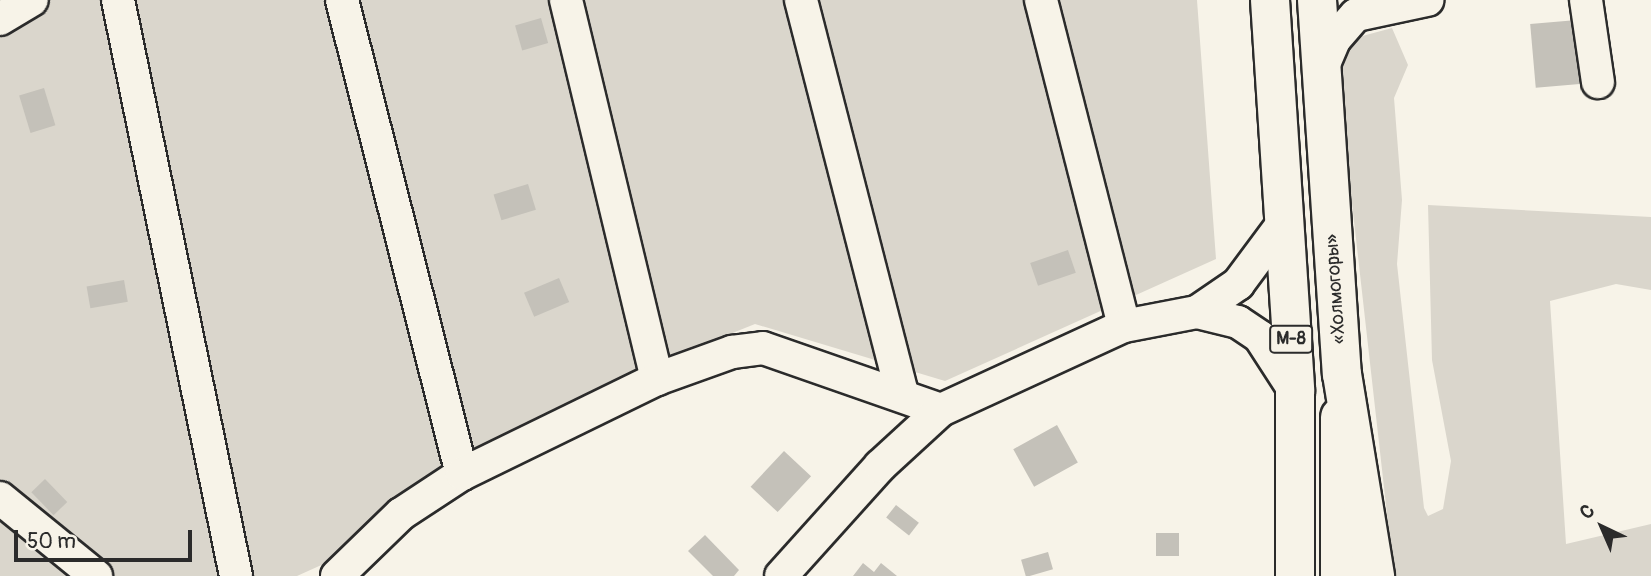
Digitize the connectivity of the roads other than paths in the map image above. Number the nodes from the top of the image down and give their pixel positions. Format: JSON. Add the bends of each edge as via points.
{"nodes":[{"id":1,"x":32,"y":0,"type":"edge"},
{"id":2,"x":118,"y":0,"type":"edge"},
{"id":3,"x":342,"y":0,"type":"edge"},
{"id":4,"x":566,"y":0,"type":"edge"},
{"id":5,"x":801,"y":0,"type":"edge"},
{"id":6,"x":1041,"y":0,"type":"edge"},
{"id":7,"x":1270,"y":0,"type":"edge"},
{"id":8,"x":1317,"y":0,"type":"edge"},
{"id":9,"x":1427,"y":0,"type":"edge"},
{"id":10,"x":1586,"y":0,"type":"edge"},
{"id":11,"x":1368,"y":4,"type":"edge"},
{"id":12,"x":0,"y":19,"type":"edge"},
{"id":13,"x":1321,"y":71,"type":"junction"},
{"id":14,"x":1598,"y":82,"type":"dead end"},
{"id":15,"x":1281,"y":226,"type":"junction"},
{"id":16,"x":1197,"y":312,"type":"junction"},
{"id":17,"x":1124,"y":326,"type":"junction"},
{"id":18,"x":1342,"y":374,"type":"junction"},
{"id":19,"x":657,"y":379,"type":"junction"},
{"id":20,"x":1295,"y":391,"type":"junction"},
{"id":21,"x":902,"y":394,"type":"junction"},
{"id":22,"x":941,"y":410,"type":"junction"},
{"id":23,"x":1297,"y":452,"type":"junction"},
{"id":24,"x":462,"y":474,"type":"junction"},
{"id":25,"x":1,"y":500,"type":"edge"},
{"id":26,"x":96,"y":576,"type":"edge"},
{"id":27,"x":236,"y":576,"type":"edge"},
{"id":28,"x":337,"y":576,"type":"edge"},
{"id":29,"x":782,"y":576,"type":"edge"},
{"id":30,"x":1295,"y":576,"type":"edge"},
{"id":31,"x":1304,"y":576,"type":"edge"},
{"id":32,"x":1340,"y":576,"type":"edge"},
{"id":33,"x":1375,"y":576,"type":"edge"}],
"edges":[{"from":1,"to":12,"type":"street"},
{"from":2,"to":27,"type":"street"},
{"from":3,"to":24,"type":"street"},
{"from":4,"to":19,"type":"street"},
{"from":5,"to":21,"type":"street"},
{"from":6,"to":17,"type":"street"},
{"from":7,"to":15,"type":"main road","number":"М-8"},
{"from":8,"to":13,"type":"main road","name":"«Холмогоры»","number":"М-8"},
{"from":9,"to":11,"type":"street"},
{"from":10,"to":14,"type":"street"},
{"from":11,"to":13,"type":"street","via":[[1346,23]]},
{"from":13,"to":18,"type":"main road","name":"«Холмогоры»","number":"М-8"},
{"from":15,"to":16,"type":"street","via":[[1238,284]]},
{"from":15,"to":20,"type":"main road","number":"М-8"},
{"from":16,"to":17,"type":"street"},
{"from":16,"to":20,"type":"street","via":[[1238,322],[1260,337]]},
{"from":17,"to":22,"type":"street"},
{"from":18,"to":32,"type":"main road","number":"М-8"},
{"from":18,"to":33,"type":"main road","name":"«Холмогоры»","number":"М-8"},
{"from":19,"to":21,"type":"street","via":[[763,348]]},
{"from":19,"to":24,"type":"street"},
{"from":20,"to":23,"type":"main road","number":"М-8"},
{"from":21,"to":22,"type":"street"},
{"from":22,"to":29,"type":"street","via":[[880,466]]},
{"from":23,"to":30,"type":"main road","number":"М-8"},
{"from":23,"to":31,"type":"main road","number":"М-8"},
{"from":24,"to":28,"type":"street","via":[[401,514]]},
{"from":25,"to":26,"type":"street"}]}
